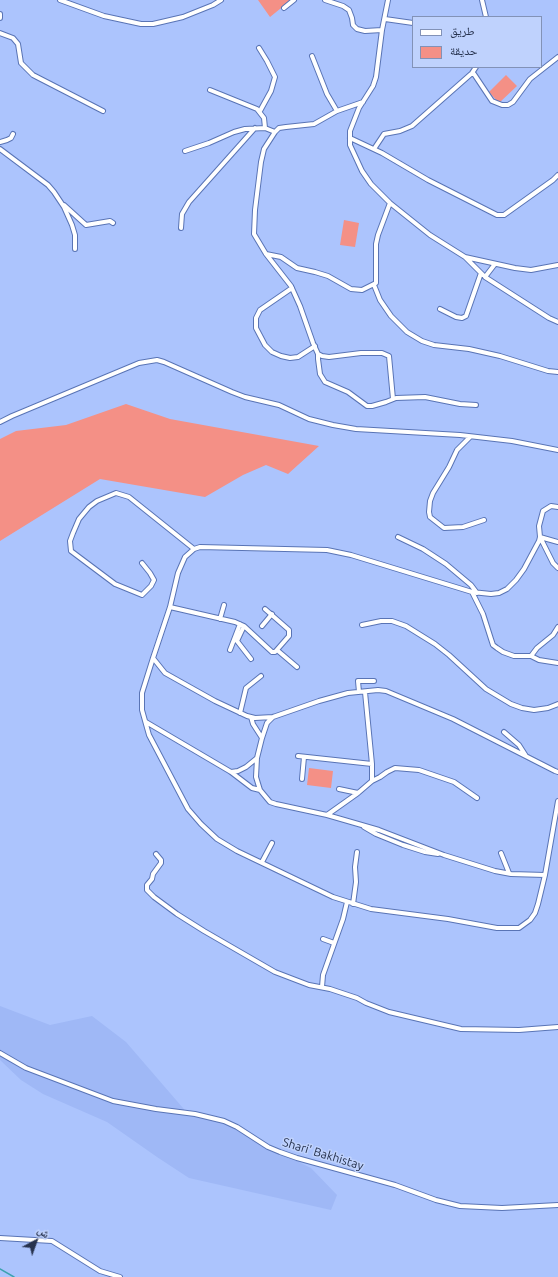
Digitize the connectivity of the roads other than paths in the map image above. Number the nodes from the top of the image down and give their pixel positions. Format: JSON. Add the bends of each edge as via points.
{"nodes":[{"id":1,"x":60,"y":0,"type":"edge"},
{"id":2,"x":221,"y":0,"type":"edge"},
{"id":3,"x":294,"y":0,"type":"edge"},
{"id":4,"x":325,"y":0,"type":"edge"},
{"id":5,"x":388,"y":0,"type":"edge"},
{"id":6,"x":482,"y":0,"type":"edge"},
{"id":7,"x":284,"y":8,"type":"dead end"},
{"id":8,"x":0,"y":14,"type":"edge"},
{"id":9,"x":486,"y":16,"type":"edge"},
{"id":10,"x":0,"y":18,"type":"edge"},
{"id":11,"x":385,"y":19,"type":"junction"},
{"id":12,"x":412,"y":24,"type":"edge"},
{"id":13,"x":382,"y":30,"type":"junction"},
{"id":14,"x":0,"y":34,"type":"edge"},
{"id":15,"x":259,"y":48,"type":"dead end"},
{"id":16,"x":312,"y":56,"type":"dead end"},
{"id":17,"x":558,"y":57,"type":"edge"},
{"id":18,"x":475,"y":68,"type":"edge"},
{"id":19,"x":472,"y":74,"type":"junction"},
{"id":20,"x":210,"y":90,"type":"dead end"},
{"id":21,"x":363,"y":102,"type":"junction"},
{"id":22,"x":103,"y":111,"type":"dead end"},
{"id":23,"x":260,"y":111,"type":"junction"},
{"id":24,"x":337,"y":111,"type":"junction"},
{"id":25,"x":255,"y":128,"type":"junction"},
{"id":26,"x":265,"y":128,"type":"junction"},
{"id":27,"x":275,"y":132,"type":"junction"},
{"id":28,"x":14,"y":134,"type":"dead end"},
{"id":29,"x":350,"y":138,"type":"junction"},
{"id":30,"x":0,"y":142,"type":"edge"},
{"id":31,"x":0,"y":149,"type":"edge"},
{"id":32,"x":374,"y":149,"type":"junction"},
{"id":33,"x":185,"y":151,"type":"dead end"},
{"id":34,"x":558,"y":175,"type":"edge"},
{"id":35,"x":390,"y":203,"type":"junction"},
{"id":36,"x":62,"y":204,"type":"junction"},
{"id":37,"x":113,"y":223,"type":"dead end"},
{"id":38,"x":181,"y":228,"type":"dead end"},
{"id":39,"x":75,"y":249,"type":"dead end"},
{"id":40,"x":266,"y":254,"type":"junction"},
{"id":41,"x":465,"y":257,"type":"junction"},
{"id":42,"x":495,"y":264,"type":"junction"},
{"id":43,"x":558,"y":265,"type":"edge"},
{"id":44,"x":481,"y":273,"type":"junction"},
{"id":45,"x":485,"y":277,"type":"junction"},
{"id":46,"x":374,"y":285,"type":"junction"},
{"id":47,"x":292,"y":288,"type":"junction"},
{"id":48,"x":440,"y":310,"type":"dead end"},
{"id":49,"x":558,"y":322,"type":"edge"},
{"id":50,"x":315,"y":346,"type":"junction"},
{"id":51,"x":318,"y":354,"type":"junction"},
{"id":52,"x":558,"y":372,"type":"edge"},
{"id":53,"x":393,"y":399,"type":"junction"},
{"id":54,"x":476,"y":405,"type":"dead end"},
{"id":55,"x":0,"y":422,"type":"edge"},
{"id":56,"x":470,"y":437,"type":"junction"},
{"id":57,"x":558,"y":450,"type":"edge"},
{"id":58,"x":558,"y":507,"type":"edge"},
{"id":59,"x":484,"y":520,"type":"dead end"},
{"id":60,"x":398,"y":537,"type":"dead end"},
{"id":61,"x":540,"y":537,"type":"junction"},
{"id":62,"x":558,"y":542,"type":"edge"},
{"id":63,"x":194,"y":549,"type":"junction"},
{"id":64,"x":142,"y":563,"type":"dead end"},
{"id":65,"x":558,"y":568,"type":"edge"},
{"id":66,"x":472,"y":592,"type":"junction"},
{"id":67,"x":477,"y":593,"type":"junction"},
{"id":68,"x":224,"y":605,"type":"dead end"},
{"id":69,"x":170,"y":607,"type":"junction"},
{"id":70,"x":264,"y":609,"type":"dead end"},
{"id":71,"x":272,"y":614,"type":"junction"},
{"id":72,"x":220,"y":619,"type":"junction"},
{"id":73,"x":242,"y":625,"type":"junction"},
{"id":74,"x":362,"y":625,"type":"dead end"},
{"id":75,"x":262,"y":626,"type":"dead end"},
{"id":76,"x":558,"y":627,"type":"edge"},
{"id":77,"x":230,"y":650,"type":"dead end"},
{"id":78,"x":277,"y":650,"type":"junction"},
{"id":79,"x":531,"y":656,"type":"junction"},
{"id":80,"x":153,"y":658,"type":"junction"},
{"id":81,"x":251,"y":659,"type":"dead end"},
{"id":82,"x":558,"y":663,"type":"edge"},
{"id":83,"x":297,"y":667,"type":"dead end"},
{"id":84,"x":261,"y":676,"type":"dead end"},
{"id":85,"x":374,"y":681,"type":"dead end"},
{"id":86,"x":359,"y":692,"type":"junction"},
{"id":87,"x":365,"y":692,"type":"junction"},
{"id":88,"x":558,"y":704,"type":"edge"},
{"id":89,"x":240,"y":713,"type":"junction"},
{"id":90,"x":251,"y":717,"type":"junction"},
{"id":91,"x":274,"y":717,"type":"junction"},
{"id":92,"x":146,"y":722,"type":"junction"},
{"id":93,"x":504,"y":732,"type":"dead end"},
{"id":94,"x":262,"y":738,"type":"junction"},
{"id":95,"x":298,"y":756,"type":"dead end"},
{"id":96,"x":527,"y":756,"type":"junction"},
{"id":97,"x":304,"y":757,"type":"junction"},
{"id":98,"x":257,"y":758,"type":"junction"},
{"id":99,"x":372,"y":764,"type":"junction"},
{"id":100,"x":231,"y":772,"type":"junction"},
{"id":101,"x":558,"y":772,"type":"edge"},
{"id":102,"x":302,"y":779,"type":"dead end"},
{"id":103,"x":372,"y":781,"type":"junction"},
{"id":104,"x":339,"y":789,"type":"dead end"},
{"id":105,"x":260,"y":790,"type":"junction"},
{"id":106,"x":358,"y":793,"type":"junction"},
{"id":107,"x":477,"y":798,"type":"dead end"},
{"id":108,"x":558,"y":801,"type":"edge"},
{"id":109,"x":327,"y":815,"type":"junction"},
{"id":110,"x":272,"y":844,"type":"dead end"},
{"id":111,"x":357,"y":852,"type":"dead end"},
{"id":112,"x":156,"y":854,"type":"dead end"},
{"id":113,"x":501,"y":854,"type":"dead end"},
{"id":114,"x":262,"y":862,"type":"junction"},
{"id":115,"x":509,"y":873,"type":"junction"},
{"id":116,"x":545,"y":875,"type":"junction"},
{"id":117,"x":347,"y":902,"type":"junction"},
{"id":118,"x":353,"y":904,"type":"junction"},
{"id":119,"x":323,"y":939,"type":"dead end"},
{"id":120,"x":334,"y":943,"type":"junction"},
{"id":121,"x":322,"y":987,"type":"junction"},
{"id":122,"x":558,"y":1027,"type":"edge"},
{"id":123,"x":0,"y":1053,"type":"edge"},
{"id":124,"x":558,"y":1205,"type":"edge"},
{"id":125,"x":0,"y":1238,"type":"edge"},
{"id":126,"x":120,"y":1277,"type":"edge"}],
"edges":[{"from":1,"to":2,"type":"street","via":[[104,16],[153,24],[183,17]]},
{"from":3,"to":7,"type":"street"},
{"from":4,"to":13,"type":"street","via":[[349,10],[353,25],[357,29]]},
{"from":5,"to":11,"type":"street"},
{"from":6,"to":9,"type":"street"},
{"from":8,"to":10,"type":"street"},
{"from":11,"to":12,"type":"street"},
{"from":11,"to":13,"type":"street"},
{"from":13,"to":21,"type":"street","via":[[376,77]]},
{"from":14,"to":22,"type":"street","via":[[13,38],[18,44],[21,63],[33,75]]},
{"from":15,"to":23,"type":"street","via":[[275,77]]},
{"from":16,"to":24,"type":"street","via":[[327,94]]},
{"from":17,"to":19,"type":"street","via":[[530,79],[508,105],[492,100]]},
{"from":18,"to":19,"type":"street"},
{"from":19,"to":32,"type":"street","via":[[412,126],[384,134]]},
{"from":20,"to":23,"type":"street"},
{"from":21,"to":24,"type":"street"},
{"from":21,"to":29,"type":"street","via":[[354,119]]},
{"from":23,"to":26,"type":"street"},
{"from":24,"to":27,"type":"street","via":[[314,124],[279,128]]},
{"from":25,"to":26,"type":"street"},
{"from":25,"to":33,"type":"street","via":[[234,132]]},
{"from":25,"to":38,"type":"street","via":[[189,202],[182,214]]},
{"from":26,"to":27,"type":"street"},
{"from":27,"to":40,"type":"street","via":[[264,149],[253,230]]},
{"from":28,"to":30,"type":"street"},
{"from":29,"to":32,"type":"street"},
{"from":29,"to":35,"type":"street","via":[[350,145],[362,171]]},
{"from":31,"to":36,"type":"street","via":[[48,185]]},
{"from":32,"to":34,"type":"street","via":[[497,216],[504,215]]},
{"from":35,"to":41,"type":"street","via":[[430,235]]},
{"from":35,"to":46,"type":"street","via":[[376,244]]},
{"from":36,"to":37,"type":"street","via":[[86,224],[110,221]]},
{"from":36,"to":39,"type":"street","via":[[75,235]]},
{"from":40,"to":46,"type":"street","via":[[281,257],[300,269],[328,276],[351,289],[362,290]]},
{"from":40,"to":47,"type":"street"},
{"from":41,"to":42,"type":"street"},
{"from":41,"to":44,"type":"street"},
{"from":42,"to":43,"type":"street","via":[[531,270]]},
{"from":42,"to":45,"type":"street"},
{"from":44,"to":45,"type":"street"},
{"from":44,"to":48,"type":"street","via":[[466,316],[456,317]]},
{"from":45,"to":49,"type":"street"},
{"from":46,"to":52,"type":"street","via":[[391,316],[407,332],[422,341],[500,356]]},
{"from":47,"to":50,"type":"street"},
{"from":47,"to":50,"type":"street","via":[[260,310],[256,318],[256,328],[265,345],[281,356],[298,357]]},
{"from":50,"to":51,"type":"street"},
{"from":51,"to":53,"type":"street","via":[[320,374],[326,382],[348,392],[366,406]]},
{"from":51,"to":53,"type":"street","via":[[329,357],[382,353],[389,356]]},
{"from":53,"to":54,"type":"street","via":[[424,397]]},
{"from":55,"to":56,"type":"street","via":[[138,363],[157,360],[245,397],[279,405],[309,419],[333,425]]},
{"from":56,"to":57,"type":"street","via":[[512,441]]},
{"from":56,"to":59,"type":"street","via":[[457,450],[433,493],[429,512],[430,517],[444,528],[463,527]]},
{"from":58,"to":61,"type":"street","via":[[551,506],[543,511],[539,526]]},
{"from":60,"to":67,"type":"street","via":[[446,564]]},
{"from":61,"to":62,"type":"street"},
{"from":61,"to":65,"type":"street"},
{"from":61,"to":67,"type":"street","via":[[524,569],[507,589],[499,593]]},
{"from":63,"to":64,"type":"street","via":[[129,497],[116,493],[88,507],[73,533],[70,541],[71,551],[115,584],[142,595],[154,580]]},
{"from":63,"to":66,"type":"street","via":[[200,547],[327,550]]},
{"from":63,"to":69,"type":"street","via":[[185,557],[182,564]]},
{"from":66,"to":67,"type":"street"},
{"from":66,"to":79,"type":"street","via":[[483,614],[493,645],[514,656]]},
{"from":68,"to":72,"type":"street"},
{"from":69,"to":72,"type":"street"},
{"from":69,"to":80,"type":"street"},
{"from":70,"to":71,"type":"street"},
{"from":71,"to":75,"type":"street"},
{"from":71,"to":78,"type":"street","via":[[287,626],[290,634]]},
{"from":72,"to":73,"type":"street"},
{"from":73,"to":77,"type":"street"},
{"from":73,"to":78,"type":"street","via":[[272,652]]},
{"from":73,"to":81,"type":"street","via":[[237,641]]},
{"from":74,"to":88,"type":"street","via":[[392,621],[406,626],[449,655],[486,689],[511,704],[534,710]]},
{"from":76,"to":79,"type":"street"},
{"from":78,"to":83,"type":"street"},
{"from":79,"to":82,"type":"street"},
{"from":80,"to":89,"type":"street","via":[[165,673]]},
{"from":80,"to":92,"type":"street","via":[[142,693],[142,710]]},
{"from":84,"to":89,"type":"street","via":[[246,688]]},
{"from":85,"to":86,"type":"street","via":[[358,681]]},
{"from":86,"to":87,"type":"street"},
{"from":86,"to":91,"type":"street","via":[[319,701]]},
{"from":87,"to":96,"type":"street","via":[[386,691],[397,695],[453,719]]},
{"from":87,"to":99,"type":"street"},
{"from":89,"to":90,"type":"street"},
{"from":90,"to":91,"type":"street"},
{"from":90,"to":94,"type":"street"},
{"from":91,"to":94,"type":"street","via":[[267,723]]},
{"from":92,"to":100,"type":"street"},
{"from":92,"to":114,"type":"street","via":[[149,735],[194,817],[227,846]]},
{"from":93,"to":96,"type":"street"},
{"from":94,"to":98,"type":"street"},
{"from":95,"to":97,"type":"street"},
{"from":96,"to":101,"type":"street"},
{"from":97,"to":99,"type":"street"},
{"from":97,"to":102,"type":"street"},
{"from":98,"to":100,"type":"street","via":[[246,767]]},
{"from":98,"to":105,"type":"street","via":[[256,777]]},
{"from":99,"to":103,"type":"street"},
{"from":100,"to":105,"type":"street","via":[[252,788]]},
{"from":103,"to":106,"type":"street"},
{"from":103,"to":107,"type":"street","via":[[395,768],[419,770],[454,782]]},
{"from":104,"to":106,"type":"street"},
{"from":105,"to":109,"type":"street","via":[[270,802]]},
{"from":106,"to":109,"type":"street"},
{"from":108,"to":116,"type":"street"},
{"from":109,"to":115,"type":"street","via":[[404,839],[444,855]]},
{"from":110,"to":114,"type":"street"},
{"from":111,"to":118,"type":"street"},
{"from":112,"to":121,"type":"street","via":[[161,863],[147,884],[147,890],[154,897],[197,927],[261,965]]},
{"from":113,"to":115,"type":"street"},
{"from":114,"to":117,"type":"street"},
{"from":115,"to":116,"type":"street"},
{"from":116,"to":118,"type":"street","via":[[535,913],[519,928],[497,928],[385,912]]},
{"from":117,"to":118,"type":"street"},
{"from":117,"to":120,"type":"street"},
{"from":119,"to":120,"type":"street"},
{"from":120,"to":121,"type":"street","via":[[323,975]]},
{"from":121,"to":122,"type":"street","via":[[389,1012],[461,1029],[520,1030]]},
{"from":123,"to":124,"type":"street","name":"Shari' Bakhistay","via":[[26,1068],[113,1100],[224,1121],[286,1154],[395,1185],[442,1202],[468,1207],[502,1208]]},
{"from":125,"to":126,"type":"street","via":[[52,1241],[100,1271]]}]}
